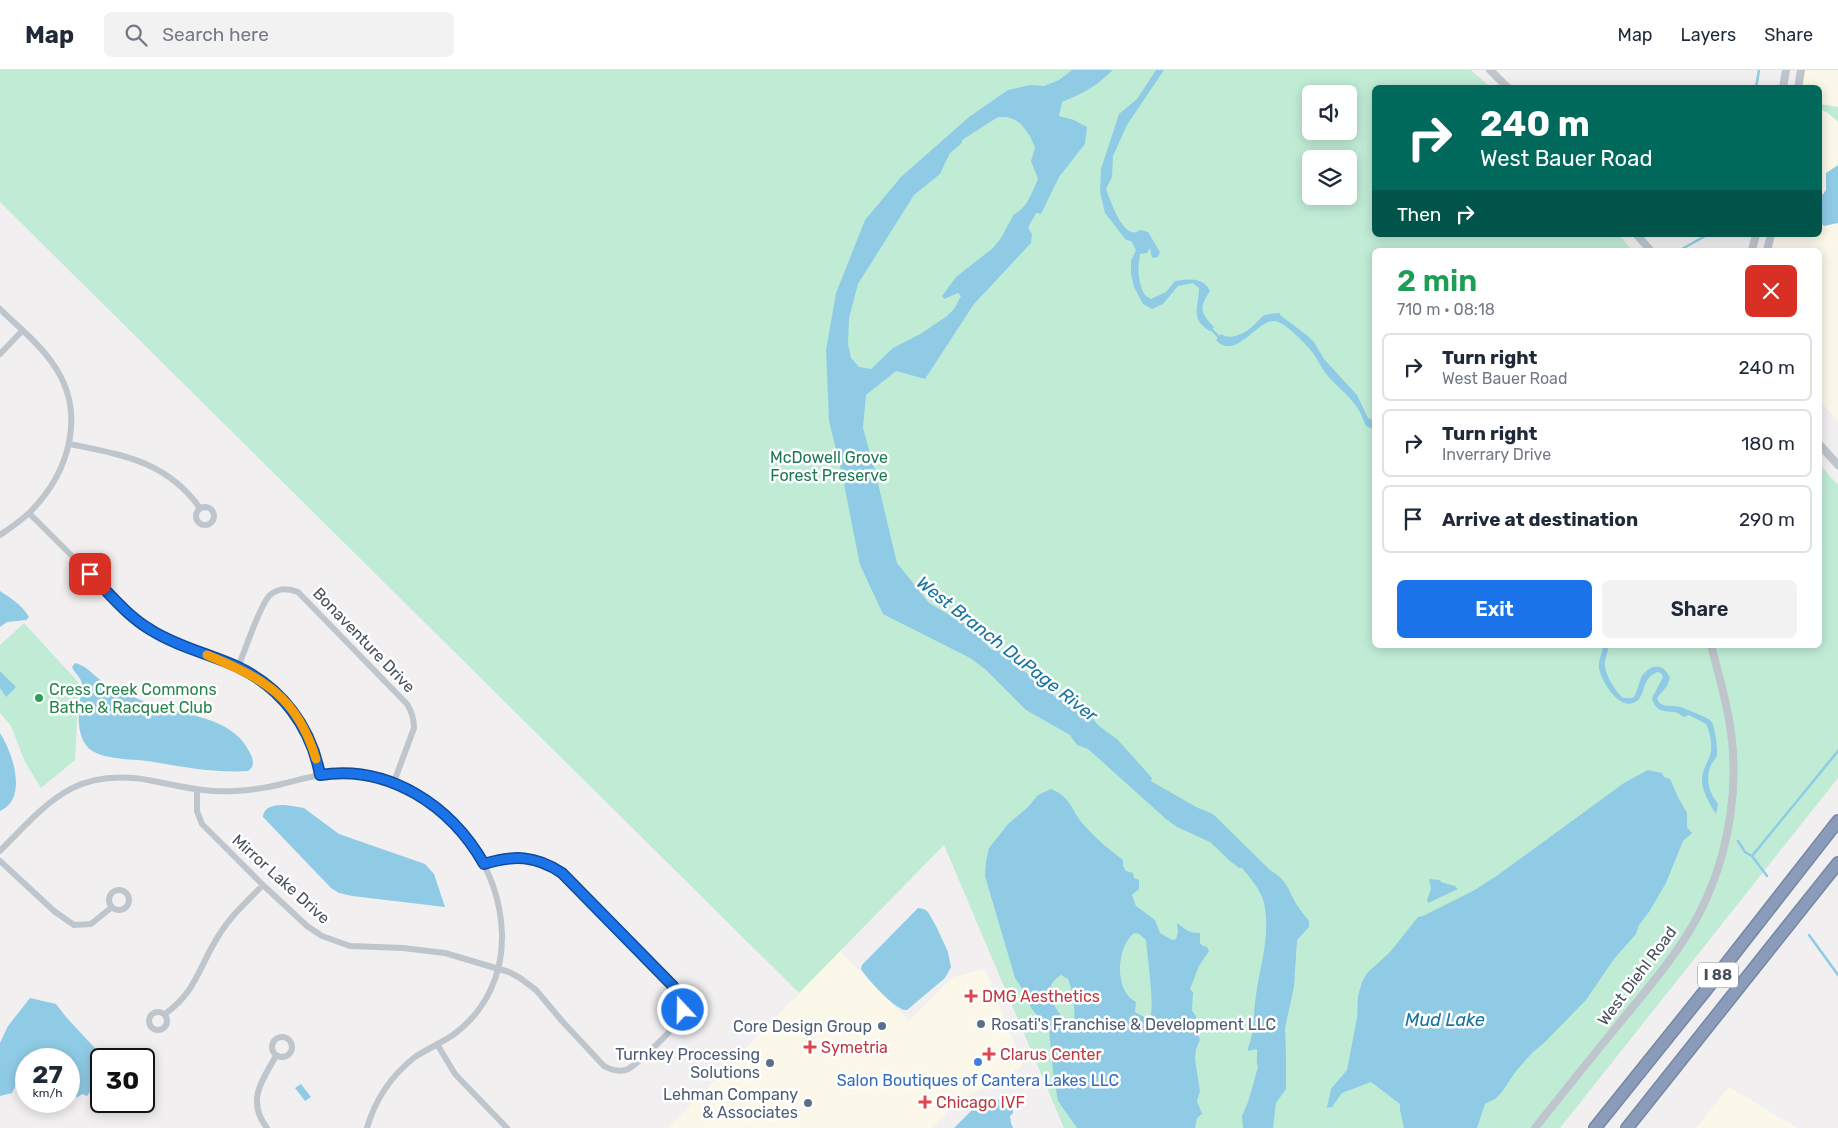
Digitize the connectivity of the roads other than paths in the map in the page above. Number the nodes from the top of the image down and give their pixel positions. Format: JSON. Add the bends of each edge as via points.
{"nodes":[{"id":1,"x":1490,"y":70,"type":"edge"},
{"id":2,"x":1786,"y":70,"type":"edge"},
{"id":3,"x":1800,"y":70,"type":"edge"},
{"id":4,"x":1505,"y":85,"type":"edge"},
{"id":5,"x":1784,"y":85,"type":"edge"},
{"id":6,"x":1798,"y":85,"type":"edge"},
{"id":7,"x":1638,"y":237,"type":"edge"},
{"id":8,"x":1648,"y":248,"type":"edge"},
{"id":9,"x":0,"y":309,"type":"edge"},
{"id":10,"x":22,"y":331,"type":"junction"},
{"id":11,"x":0,"y":354,"type":"edge"},
{"id":12,"x":70,"y":444,"type":"junction"},
{"id":13,"x":1822,"y":447,"type":"edge"},
{"id":14,"x":1838,"y":465,"type":"edge"},
{"id":15,"x":200,"y":508,"type":"dead end"},
{"id":16,"x":29,"y":513,"type":"junction"},
{"id":17,"x":0,"y":535,"type":"edge"},
{"id":18,"x":1712,"y":648,"type":"edge"},
{"id":19,"x":238,"y":667,"type":"junction"},
{"id":20,"x":320,"y":775,"type":"junction"},
{"id":21,"x":394,"y":782,"type":"junction"},
{"id":22,"x":197,"y":790,"type":"junction"},
{"id":23,"x":1838,"y":821,"type":"edge"},
{"id":24,"x":0,"y":850,"type":"edge"},
{"id":25,"x":0,"y":861,"type":"edge"},
{"id":26,"x":1838,"y":863,"type":"edge"},
{"id":27,"x":484,"y":864,"type":"junction"},
{"id":28,"x":263,"y":885,"type":"junction"},
{"id":29,"x":112,"y":907,"type":"dead end"},
{"id":30,"x":499,"y":968,"type":"junction"},
{"id":31,"x":165,"y":1014,"type":"dead end"},
{"id":32,"x":437,"y":1044,"type":"junction"},
{"id":33,"x":276,"y":1056,"type":"dead end"},
{"id":34,"x":267,"y":1128,"type":"edge"},
{"id":35,"x":367,"y":1128,"type":"edge"},
{"id":36,"x":507,"y":1128,"type":"edge"},
{"id":37,"x":1535,"y":1128,"type":"edge"},
{"id":38,"x":1595,"y":1128,"type":"edge"},
{"id":39,"x":1627,"y":1128,"type":"edge"}],
"edges":[{"from":1,"to":4,"type":"street"},
{"from":2,"to":5,"type":"street"},
{"from":3,"to":6,"type":"street"},
{"from":7,"to":8,"type":"street"},
{"from":9,"to":10,"type":"street"},
{"from":10,"to":11,"type":"street"},
{"from":10,"to":12,"type":"street","via":[[53,364],[65,385],[71,407]]},
{"from":12,"to":15,"type":"street","via":[[151,465],[184,488]]},
{"from":12,"to":16,"type":"street","via":[[56,479]]},
{"from":13,"to":14,"type":"street"},
{"from":16,"to":17,"type":"street"},
{"from":16,"to":19,"type":"street","via":[[139,623],[162,636]]},
{"from":18,"to":37,"type":"street","name":"West Diehl Road","via":[[1733,752],[1731,812],[1717,872],[1680,946]]},
{"from":19,"to":20,"type":"street","via":[[267,685],[291,708],[310,741]]},
{"from":19,"to":21,"type":"street","name":"Bonaventure Drive","via":[[268,598],[280,590],[298,592],[411,710],[414,728]]},
{"from":20,"to":21,"type":"street","via":[[357,774]]},
{"from":20,"to":22,"type":"street","via":[[233,792]]},
{"from":21,"to":27,"type":"street","via":[[434,805],[453,821]]},
{"from":22,"to":24,"type":"street","via":[[131,777],[111,776],[84,782],[62,792]]},
{"from":22,"to":28,"type":"street","name":"Mirror Lake Drive","via":[[197,811],[202,824]]},
{"from":23,"to":38,"type":"highway","number":"I 88"},
{"from":25,"to":29,"type":"street","via":[[54,912],[74,926],[91,924]]},
{"from":26,"to":39,"type":"highway","number":"I 88"},
{"from":27,"to":30,"type":"street","via":[[501,919]]},
{"from":27,"to":30,"type":"street","name":"Mirror Lake Drive","via":[[508,858],[529,858],[562,873],[673,986],[682,998],[683,1010],[676,1024],[634,1066],[611,1070],[589,1052],[530,984]]},
{"from":28,"to":30,"type":"street","name":"Mirror Lake Drive","via":[[307,926],[334,941],[363,947],[445,953]]},
{"from":28,"to":31,"type":"street","via":[[218,935],[187,995]]},
{"from":30,"to":32,"type":"street","via":[[482,1007],[465,1026]]},
{"from":32,"to":35,"type":"street","via":[[414,1058],[389,1083],[378,1099]]},
{"from":32,"to":36,"type":"street","via":[[455,1074]]},
{"from":33,"to":34,"type":"street","via":[[257,1094],[259,1115]]}]}
